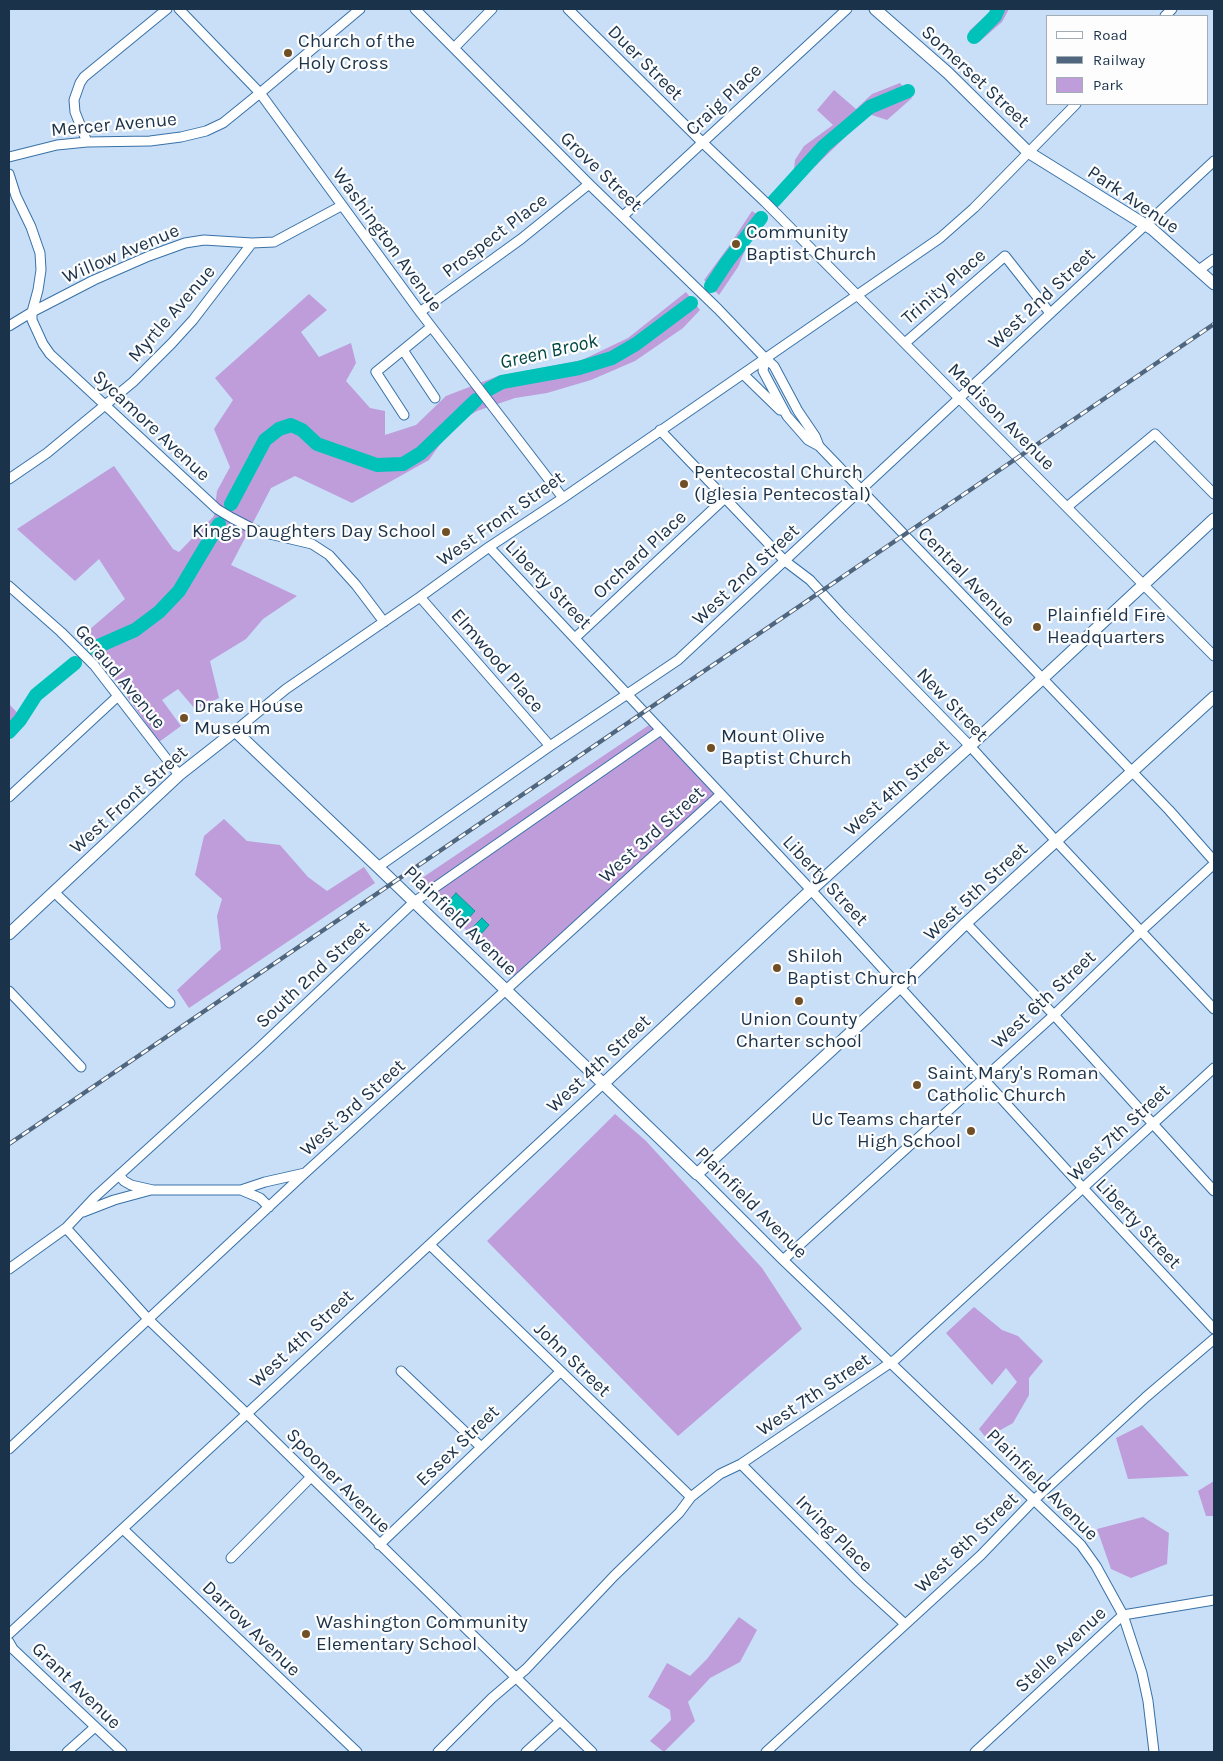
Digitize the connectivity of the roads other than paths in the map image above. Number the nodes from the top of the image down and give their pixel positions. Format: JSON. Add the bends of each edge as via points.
{"nodes":[{"id":1,"x":167,"y":9,"type":"edge"},
{"id":2,"x":179,"y":9,"type":"edge"},
{"id":3,"x":360,"y":9,"type":"edge"},
{"id":4,"x":415,"y":9,"type":"edge"},
{"id":5,"x":492,"y":9,"type":"edge"},
{"id":6,"x":568,"y":9,"type":"edge"},
{"id":7,"x":847,"y":9,"type":"edge"},
{"id":8,"x":875,"y":9,"type":"edge"},
{"id":9,"x":454,"y":48,"type":"junction"},
{"id":10,"x":260,"y":93,"type":"junction"},
{"id":11,"x":1075,"y":105,"type":"edge"},
{"id":12,"x":87,"y":142,"type":"junction"},
{"id":13,"x":702,"y":142,"type":"junction"},
{"id":14,"x":1028,"y":152,"type":"junction"},
{"id":15,"x":9,"y":157,"type":"edge"},
{"id":16,"x":1214,"y":161,"type":"edge"},
{"id":17,"x":9,"y":174,"type":"edge"},
{"id":18,"x":589,"y":184,"type":"junction"},
{"id":19,"x":765,"y":202,"type":"joint"},
{"id":20,"x":341,"y":206,"type":"junction"},
{"id":21,"x":623,"y":216,"type":"junction"},
{"id":22,"x":1146,"y":225,"type":"junction"},
{"id":23,"x":252,"y":244,"type":"junction"},
{"id":24,"x":1214,"y":259,"type":"edge"},
{"id":25,"x":1199,"y":270,"type":"junction"},
{"id":26,"x":1214,"y":284,"type":"edge"},
{"id":27,"x":858,"y":295,"type":"junction"},
{"id":28,"x":32,"y":312,"type":"junction"},
{"id":29,"x":420,"y":312,"type":"junction"},
{"id":30,"x":1050,"y":313,"type":"junction"},
{"id":31,"x":9,"y":326,"type":"edge"},
{"id":32,"x":431,"y":327,"type":"junction"},
{"id":33,"x":905,"y":343,"type":"junction"},
{"id":34,"x":403,"y":350,"type":"junction"},
{"id":35,"x":765,"y":358,"type":"junction"},
{"id":36,"x":743,"y":374,"type":"junction"},
{"id":37,"x":435,"y":398,"type":"dead end"},
{"id":38,"x":960,"y":399,"type":"junction"},
{"id":39,"x":104,"y":405,"type":"junction"},
{"id":40,"x":404,"y":416,"type":"dead end"},
{"id":41,"x":786,"y":416,"type":"junction"},
{"id":42,"x":660,"y":430,"type":"junction"},
{"id":43,"x":819,"y":446,"type":"junction"},
{"id":44,"x":9,"y":479,"type":"edge"},
{"id":45,"x":860,"y":490,"type":"junction"},
{"id":46,"x":1214,"y":494,"type":"edge"},
{"id":47,"x":726,"y":497,"type":"junction"},
{"id":48,"x":563,"y":498,"type":"junction"},
{"id":49,"x":1067,"y":507,"type":"junction"},
{"id":50,"x":1214,"y":519,"type":"edge"},
{"id":51,"x":489,"y":547,"type":"junction"},
{"id":52,"x":785,"y":561,"type":"junction"},
{"id":53,"x":1144,"y":584,"type":"junction"},
{"id":54,"x":9,"y":586,"type":"edge"},
{"id":55,"x":420,"y":597,"type":"junction"},
{"id":56,"x":384,"y":622,"type":"junction"},
{"id":57,"x":576,"y":637,"type":"junction"},
{"id":58,"x":1214,"y":656,"type":"edge"},
{"id":59,"x":1042,"y":679,"type":"junction"},
{"id":60,"x":628,"y":695,"type":"junction"},
{"id":61,"x":118,"y":696,"type":"junction"},
{"id":62,"x":1214,"y":697,"type":"edge"},
{"id":63,"x":661,"y":730,"type":"junction"},
{"id":64,"x":235,"y":731,"type":"junction"},
{"id":65,"x":550,"y":746,"type":"junction"},
{"id":66,"x":970,"y":746,"type":"junction"},
{"id":67,"x":1131,"y":772,"type":"junction"},
{"id":68,"x":179,"y":775,"type":"junction"},
{"id":69,"x":721,"y":794,"type":"junction"},
{"id":70,"x":9,"y":797,"type":"edge"},
{"id":71,"x":1057,"y":842,"type":"junction"},
{"id":72,"x":1214,"y":863,"type":"edge"},
{"id":73,"x":378,"y":866,"type":"junction"},
{"id":74,"x":811,"y":890,"type":"junction"},
{"id":75,"x":54,"y":892,"type":"junction"},
{"id":76,"x":414,"y":902,"type":"junction"},
{"id":77,"x":966,"y":923,"type":"junction"},
{"id":78,"x":1141,"y":931,"type":"junction"},
{"id":79,"x":9,"y":934,"type":"edge"},
{"id":80,"x":900,"y":988,"type":"junction"},
{"id":81,"x":506,"y":990,"type":"junction"},
{"id":82,"x":9,"y":991,"type":"edge"},
{"id":83,"x":170,"y":1003,"type":"dead end"},
{"id":84,"x":1214,"y":1009,"type":"edge"},
{"id":85,"x":1054,"y":1015,"type":"junction"},
{"id":86,"x":80,"y":1067,"type":"dead end"},
{"id":87,"x":1214,"y":1068,"type":"edge"},
{"id":88,"x":983,"y":1078,"type":"junction"},
{"id":89,"x":603,"y":1084,"type":"junction"},
{"id":90,"x":1152,"y":1125,"type":"junction"},
{"id":91,"x":305,"y":1173,"type":"junction"},
{"id":92,"x":697,"y":1174,"type":"junction"},
{"id":93,"x":119,"y":1175,"type":"junction"},
{"id":94,"x":1083,"y":1188,"type":"junction"},
{"id":95,"x":153,"y":1190,"type":"junction"},
{"id":96,"x":241,"y":1190,"type":"junction"},
{"id":97,"x":1214,"y":1191,"type":"edge"},
{"id":98,"x":269,"y":1207,"type":"junction"},
{"id":99,"x":80,"y":1213,"type":"junction"},
{"id":100,"x":66,"y":1228,"type":"junction"},
{"id":101,"x":430,"y":1245,"type":"junction"},
{"id":102,"x":783,"y":1260,"type":"junction"},
{"id":103,"x":9,"y":1269,"type":"edge"},
{"id":104,"x":149,"y":1320,"type":"junction"},
{"id":105,"x":1214,"y":1329,"type":"edge"},
{"id":106,"x":1214,"y":1339,"type":"edge"},
{"id":107,"x":892,"y":1362,"type":"junction"},
{"id":108,"x":401,"y":1371,"type":"dead end"},
{"id":109,"x":560,"y":1372,"type":"junction"},
{"id":110,"x":247,"y":1414,"type":"junction"},
{"id":111,"x":481,"y":1447,"type":"junction"},
{"id":112,"x":9,"y":1449,"type":"edge"},
{"id":113,"x":741,"y":1464,"type":"junction"},
{"id":114,"x":311,"y":1478,"type":"junction"},
{"id":115,"x":691,"y":1497,"type":"junction"},
{"id":116,"x":1034,"y":1500,"type":"junction"},
{"id":117,"x":123,"y":1529,"type":"junction"},
{"id":118,"x":380,"y":1545,"type":"junction"},
{"id":119,"x":231,"y":1558,"type":"dead end"},
{"id":120,"x":1214,"y":1600,"type":"edge"},
{"id":121,"x":1123,"y":1615,"type":"junction"},
{"id":122,"x":905,"y":1624,"type":"junction"},
{"id":123,"x":9,"y":1634,"type":"edge"},
{"id":124,"x":9,"y":1642,"type":"edge"},
{"id":125,"x":516,"y":1677,"type":"junction"},
{"id":126,"x":560,"y":1721,"type":"junction"},
{"id":127,"x":95,"y":1726,"type":"junction"},
{"id":128,"x":67,"y":1752,"type":"edge"},
{"id":129,"x":122,"y":1752,"type":"edge"},
{"id":130,"x":357,"y":1752,"type":"edge"},
{"id":131,"x":438,"y":1752,"type":"edge"},
{"id":132,"x":526,"y":1752,"type":"edge"},
{"id":133,"x":592,"y":1752,"type":"edge"},
{"id":134,"x":766,"y":1752,"type":"edge"},
{"id":135,"x":975,"y":1752,"type":"edge"},
{"id":136,"x":1154,"y":1752,"type":"edge"}],
"edges":[{"from":1,"to":12,"type":"street","via":[[80,83],[74,100],[75,112]]},
{"from":2,"to":10,"type":"street","name":"Washington Avenue"},
{"from":3,"to":10,"type":"street","name":"Mercer Avenue"},
{"from":4,"to":9,"type":"street","name":"Grove Street"},
{"from":5,"to":9,"type":"street"},
{"from":6,"to":13,"type":"street","name":"Duer Street"},
{"from":7,"to":13,"type":"street","name":"Craig Place"},
{"from":8,"to":14,"type":"main road","name":"Somerset Street","via":[[948,73]]},
{"from":9,"to":18,"type":"street","name":"Grove Street"},
{"from":10,"to":12,"type":"street","name":"Mercer Avenue","via":[[223,123],[206,131],[150,141]]},
{"from":10,"to":20,"type":"street","name":"Washington Avenue"},
{"from":11,"to":14,"type":"street","name":"West Front Street"},
{"from":12,"to":15,"type":"street","name":"Mercer Avenue","via":[[57,145]]},
{"from":13,"to":19,"type":"street","name":"Duer Street"},
{"from":13,"to":21,"type":"street","name":"Craig Place"},
{"from":14,"to":22,"type":"main road","name":"Park Avenue"},
{"from":14,"to":27,"type":"street","name":"West Front Street","via":[[940,238]]},
{"from":16,"to":22,"type":"street","name":"West 2nd Street"},
{"from":17,"to":28,"type":"street","via":[[40,253],[41,270]]},
{"from":18,"to":21,"type":"street","name":"Grove Street"},
{"from":18,"to":29,"type":"street","name":"Prospect Place","via":[[521,239]]},
{"from":19,"to":27,"type":"street","name":"Madison Avenue"},
{"from":20,"to":23,"type":"street","via":[[274,242]]},
{"from":20,"to":29,"type":"street","name":"Washington Avenue"},
{"from":21,"to":35,"type":"street","name":"Grove Street"},
{"from":22,"to":25,"type":"main road","name":"Park Avenue"},
{"from":22,"to":30,"type":"street","name":"West 2nd Street"},
{"from":23,"to":28,"type":"street","name":"Willow Avenue","via":[[204,240],[185,243],[110,273]]},
{"from":23,"to":39,"type":"street","name":"Myrtle Avenue","via":[[172,343],[133,382]]},
{"from":24,"to":25,"type":"street"},
{"from":25,"to":26,"type":"main road","name":"Park Avenue"},
{"from":27,"to":33,"type":"street","name":"Madison Avenue"},
{"from":27,"to":35,"type":"street","name":"West Front Street"},
{"from":28,"to":31,"type":"street","name":"Willow Avenue"},
{"from":28,"to":39,"type":"street","name":"Sycamore Avenue","via":[[32,320],[50,354]]},
{"from":29,"to":32,"type":"street","name":"Washington Avenue"},
{"from":30,"to":33,"type":"street","name":"Trinity Place","via":[[1005,256]]},
{"from":30,"to":38,"type":"street","name":"West 2nd Street"},
{"from":32,"to":34,"type":"street"},
{"from":32,"to":48,"type":"street","name":"Washington Avenue"},
{"from":33,"to":38,"type":"street","name":"Madison Avenue"},
{"from":34,"to":37,"type":"street"},
{"from":34,"to":40,"type":"street","via":[[376,372]]},
{"from":35,"to":36,"type":"street","name":"West Front Street"},
{"from":35,"to":41,"type":"street","name":"Central Avenue","via":[[763,371]]},
{"from":35,"to":43,"type":"street","name":"Central Avenue","via":[[774,366]]},
{"from":36,"to":41,"type":"street"},
{"from":36,"to":42,"type":"street","name":"West Front Street"},
{"from":38,"to":45,"type":"street","name":"West 2nd Street"},
{"from":38,"to":49,"type":"street","name":"Madison Avenue"},
{"from":39,"to":44,"type":"street","name":"Myrtle Avenue","via":[[47,453]]},
{"from":39,"to":56,"type":"street","name":"Sycamore Avenue","via":[[218,509],[257,531],[312,544],[329,555]]},
{"from":41,"to":43,"type":"street","name":"Central Avenue","via":[[808,440]]},
{"from":42,"to":47,"type":"street","name":"New Street"},
{"from":42,"to":48,"type":"street","name":"West Front Street"},
{"from":43,"to":45,"type":"street","name":"Central Avenue"},
{"from":45,"to":52,"type":"street","name":"West 2nd Street"},
{"from":45,"to":59,"type":"street","name":"Central Avenue"},
{"from":46,"to":49,"type":"street","via":[[1155,434]]},
{"from":47,"to":52,"type":"street","name":"New Street"},
{"from":47,"to":57,"type":"street","name":"Orchard Place"},
{"from":48,"to":51,"type":"street","name":"West Front Street"},
{"from":49,"to":53,"type":"street","name":"Madison Avenue"},
{"from":50,"to":53,"type":"main road","name":"West 4th Street"},
{"from":51,"to":55,"type":"street","name":"West Front Street"},
{"from":51,"to":57,"type":"street","name":"Liberty Street"},
{"from":52,"to":60,"type":"street","name":"West 2nd Street","via":[[678,660]]},
{"from":52,"to":66,"type":"street","name":"New Street","via":[[810,580]]},
{"from":53,"to":58,"type":"street","name":"Madison Avenue"},
{"from":53,"to":59,"type":"main road","name":"West 4th Street"},
{"from":54,"to":61,"type":"street","name":"Geraud Avenue","via":[[72,642]]},
{"from":55,"to":56,"type":"street","name":"West Front Street"},
{"from":55,"to":65,"type":"street","name":"Elmwood Place"},
{"from":56,"to":64,"type":"street","name":"West Front Street","via":[[286,689]]},
{"from":57,"to":60,"type":"street","name":"Liberty Street"},
{"from":59,"to":66,"type":"main road","name":"West 4th Street"},
{"from":59,"to":67,"type":"street","name":"Central Avenue"},
{"from":60,"to":63,"type":"street","name":"Liberty Street"},
{"from":60,"to":65,"type":"street","name":"West 2nd Street"},
{"from":61,"to":68,"type":"street","name":"Geraud Avenue"},
{"from":61,"to":70,"type":"street"},
{"from":62,"to":67,"type":"main road","name":"West 5th Street"},
{"from":63,"to":69,"type":"street","name":"Liberty Street"},
{"from":63,"to":76,"type":"street","name":"South 2nd Street"},
{"from":64,"to":68,"type":"main road","name":"West Front Street"},
{"from":64,"to":73,"type":"main road","name":"Plainfield Avenue"},
{"from":65,"to":73,"type":"street","name":"West 2nd Street"},
{"from":66,"to":71,"type":"street","name":"New Street"},
{"from":66,"to":74,"type":"main road","name":"West 4th Street"},
{"from":67,"to":71,"type":"main road","name":"West 5th Street"},
{"from":67,"to":72,"type":"street","name":"Central Avenue"},
{"from":68,"to":75,"type":"main road","name":"West Front Street"},
{"from":69,"to":74,"type":"street","name":"Liberty Street"},
{"from":69,"to":81,"type":"street","name":"West 3rd Street"},
{"from":71,"to":77,"type":"main road","name":"West 5th Street"},
{"from":71,"to":78,"type":"street","name":"New Street"},
{"from":72,"to":78,"type":"street","name":"West 6th Street"},
{"from":73,"to":76,"type":"main road","name":"Plainfield Avenue"},
{"from":74,"to":80,"type":"street","name":"Liberty Street"},
{"from":74,"to":89,"type":"main road","name":"West 4th Street"},
{"from":75,"to":79,"type":"main road","name":"West Front Street"},
{"from":75,"to":83,"type":"street"},
{"from":76,"to":81,"type":"main road","name":"Plainfield Avenue"},
{"from":76,"to":93,"type":"street","name":"South 2nd Street"},
{"from":77,"to":80,"type":"main road","name":"West 5th Street"},
{"from":77,"to":85,"type":"street"},
{"from":78,"to":84,"type":"street","name":"New Street"},
{"from":78,"to":85,"type":"street","name":"West 6th Street"},
{"from":80,"to":88,"type":"street","name":"Liberty Street"},
{"from":80,"to":92,"type":"main road","name":"West 5th Street"},
{"from":81,"to":89,"type":"main road","name":"Plainfield Avenue"},
{"from":81,"to":91,"type":"street","name":"West 3rd Street"},
{"from":82,"to":86,"type":"street"},
{"from":85,"to":88,"type":"street","name":"West 6th Street"},
{"from":85,"to":90,"type":"street"},
{"from":87,"to":90,"type":"street","name":"West 7th Street"},
{"from":88,"to":94,"type":"street","name":"Liberty Street"},
{"from":88,"to":102,"type":"street","name":"West 6th Street"},
{"from":89,"to":92,"type":"main road","name":"Plainfield Avenue"},
{"from":89,"to":101,"type":"street","name":"West 4th Street"},
{"from":90,"to":94,"type":"street","name":"West 7th Street"},
{"from":90,"to":97,"type":"street"},
{"from":91,"to":96,"type":"street"},
{"from":91,"to":98,"type":"street","name":"West 3rd Street"},
{"from":92,"to":102,"type":"street","name":"Plainfield Avenue"},
{"from":93,"to":95,"type":"street","via":[[132,1185]]},
{"from":93,"to":99,"type":"street","name":"South 2nd Street"},
{"from":94,"to":105,"type":"street","name":"Liberty Street"},
{"from":94,"to":107,"type":"street","name":"West 7th Street"},
{"from":95,"to":96,"type":"street"},
{"from":95,"to":99,"type":"street"},
{"from":96,"to":98,"type":"street","via":[[260,1198]]},
{"from":98,"to":104,"type":"street","name":"West 3rd Street"},
{"from":99,"to":100,"type":"street","name":"South 2nd Street"},
{"from":100,"to":103,"type":"street","name":"South 2nd Street"},
{"from":100,"to":104,"type":"street","name":"Spooner Avenue"},
{"from":101,"to":109,"type":"street","name":"John Street"},
{"from":101,"to":110,"type":"street","name":"West 4th Street"},
{"from":102,"to":107,"type":"street","name":"Plainfield Avenue"},
{"from":104,"to":110,"type":"street","name":"Spooner Avenue"},
{"from":104,"to":112,"type":"street","name":"West 3rd Street"},
{"from":106,"to":116,"type":"street","name":"West 8th Street"},
{"from":107,"to":113,"type":"street","name":"West 7th Street"},
{"from":107,"to":116,"type":"street","name":"Plainfield Avenue"},
{"from":108,"to":111,"type":"street"},
{"from":109,"to":111,"type":"street","name":"Essex Street"},
{"from":109,"to":115,"type":"street","name":"John Street"},
{"from":110,"to":114,"type":"street","name":"Spooner Avenue"},
{"from":110,"to":117,"type":"street","name":"West 4th Street"},
{"from":111,"to":118,"type":"street","name":"Essex Street"},
{"from":113,"to":115,"type":"street","name":"West 7th Street","via":[[720,1474]]},
{"from":113,"to":122,"type":"street","name":"Irving Place"},
{"from":114,"to":118,"type":"street","name":"Spooner Avenue"},
{"from":114,"to":119,"type":"street"},
{"from":115,"to":125,"type":"street","name":"West 7th Street","via":[[679,1513]]},
{"from":116,"to":121,"type":"street","name":"Plainfield Avenue","via":[[1081,1545]]},
{"from":116,"to":122,"type":"street","name":"West 8th Street","via":[[981,1555]]},
{"from":117,"to":123,"type":"street","name":"West 4th Street"},
{"from":117,"to":130,"type":"street","name":"Darrow Avenue"},
{"from":118,"to":125,"type":"street","name":"Spooner Avenue"},
{"from":120,"to":121,"type":"street","name":"Stelle Avenue"},
{"from":121,"to":135,"type":"street","name":"Stelle Avenue"},
{"from":121,"to":136,"type":"street","name":"Plainfield Avenue","via":[[1142,1672]]},
{"from":122,"to":134,"type":"street","name":"West 8th Street"},
{"from":124,"to":127,"type":"street","name":"Grant Avenue"},
{"from":125,"to":126,"type":"street","name":"Spooner Avenue"},
{"from":125,"to":131,"type":"street","name":"West 7th Street"},
{"from":126,"to":132,"type":"street"},
{"from":126,"to":133,"type":"street","name":"Spooner Avenue"},
{"from":127,"to":128,"type":"street"},
{"from":127,"to":129,"type":"street","name":"Grant Avenue"}]}
